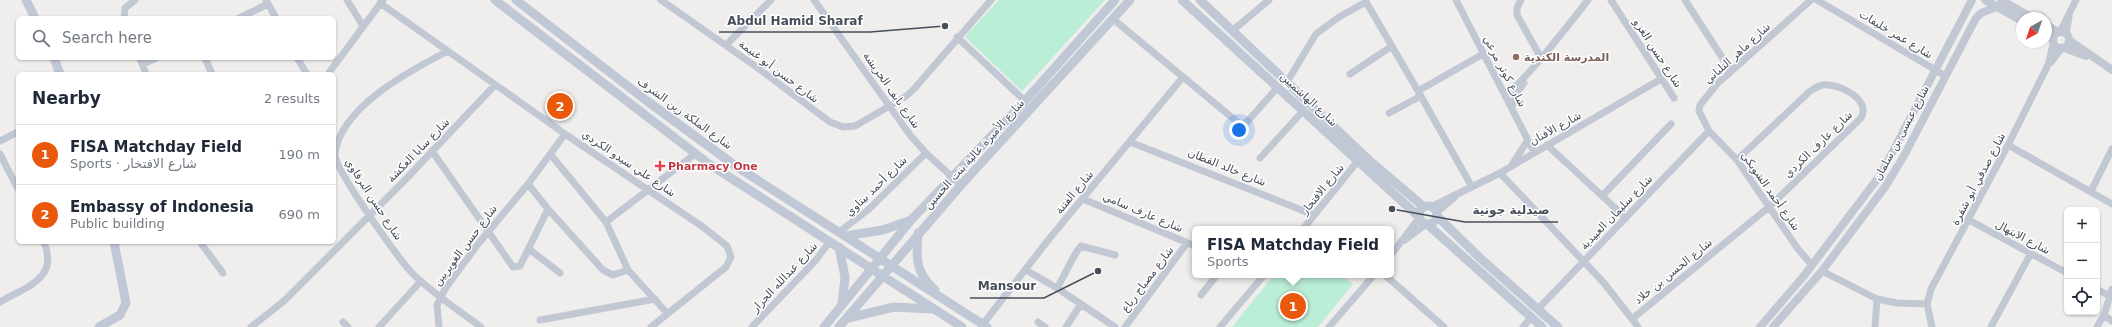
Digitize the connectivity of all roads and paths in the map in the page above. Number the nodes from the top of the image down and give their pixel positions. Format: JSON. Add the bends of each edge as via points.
{"nodes":[{"id":1,"x":26,"y":0,"type":"edge"},
{"id":2,"x":135,"y":0,"type":"edge"},
{"id":3,"x":347,"y":0,"type":"edge"},
{"id":4,"x":495,"y":0,"type":"edge"},
{"id":5,"x":516,"y":0,"type":"edge"},
{"id":6,"x":661,"y":0,"type":"edge"},
{"id":7,"x":771,"y":0,"type":"edge"},
{"id":8,"x":814,"y":0,"type":"edge"},
{"id":9,"x":991,"y":0,"type":"edge"},
{"id":10,"x":1114,"y":0,"type":"edge"},
{"id":11,"x":1130,"y":0,"type":"edge"},
{"id":12,"x":1182,"y":0,"type":"edge"},
{"id":13,"x":1200,"y":0,"type":"edge"},
{"id":14,"x":1269,"y":0,"type":"edge"},
{"id":15,"x":1456,"y":0,"type":"edge"},
{"id":16,"x":1521,"y":0,"type":"edge"},
{"id":17,"x":1588,"y":0,"type":"edge"},
{"id":18,"x":1611,"y":0,"type":"edge"},
{"id":19,"x":1685,"y":0,"type":"edge"},
{"id":20,"x":1810,"y":0,"type":"edge"},
{"id":21,"x":1817,"y":0,"type":"edge"},
{"id":22,"x":1972,"y":0,"type":"edge"},
{"id":23,"x":1985,"y":0,"type":"edge"},
{"id":24,"x":2076,"y":0,"type":"edge"},
{"id":25,"x":1365,"y":1,"type":"edge"},
{"id":26,"x":267,"y":2,"type":"edge"},
{"id":27,"x":382,"y":2,"type":"edge"},
{"id":28,"x":1999,"y":4,"type":"edge"},
{"id":29,"x":2018,"y":12,"type":"edge"},
{"id":30,"x":34,"y":16,"type":"edge"},
{"id":31,"x":124,"y":16,"type":"edge"},
{"id":32,"x":242,"y":16,"type":"edge"},
{"id":33,"x":275,"y":16,"type":"edge"},
{"id":34,"x":2016,"y":16,"type":"edge"},
{"id":35,"x":1112,"y":19,"type":"junction"},
{"id":36,"x":363,"y":26,"type":"junction"},
{"id":37,"x":2052,"y":29,"type":"edge"},
{"id":38,"x":1232,"y":31,"type":"junction"},
{"id":39,"x":2063,"y":35,"type":"junction"},
{"id":40,"x":957,"y":37,"type":"junction"},
{"id":41,"x":2052,"y":38,"type":"edge"},
{"id":42,"x":2052,"y":41,"type":"edge"},
{"id":43,"x":726,"y":45,"type":"junction"},
{"id":44,"x":1392,"y":46,"type":"junction"},
{"id":45,"x":2050,"y":48,"type":"edge"},
{"id":46,"x":2063,"y":48,"type":"junction"},
{"id":47,"x":448,"y":50,"type":"junction"},
{"id":48,"x":1483,"y":54,"type":"junction"},
{"id":49,"x":1541,"y":58,"type":"junction"},
{"id":50,"x":55,"y":60,"type":"edge"},
{"id":51,"x":206,"y":60,"type":"edge"},
{"id":52,"x":299,"y":60,"type":"edge"},
{"id":53,"x":2096,"y":60,"type":"junction"},
{"id":54,"x":141,"y":61,"type":"edge"},
{"id":55,"x":2048,"y":65,"type":"junction"},
{"id":56,"x":2112,"y":70,"type":"edge"},
{"id":57,"x":1731,"y":71,"type":"junction"},
{"id":58,"x":1936,"y":71,"type":"junction"},
{"id":59,"x":59,"y":72,"type":"edge"},
{"id":60,"x":145,"y":72,"type":"edge"},
{"id":61,"x":211,"y":72,"type":"edge"},
{"id":62,"x":306,"y":72,"type":"edge"},
{"id":63,"x":329,"y":72,"type":"edge"},
{"id":64,"x":1350,"y":74,"type":"dead end"},
{"id":65,"x":1944,"y":75,"type":"junction"},
{"id":66,"x":1183,"y":77,"type":"junction"},
{"id":67,"x":1526,"y":77,"type":"junction"},
{"id":68,"x":1661,"y":79,"type":"junction"},
{"id":69,"x":1287,"y":82,"type":"junction"},
{"id":70,"x":495,"y":85,"type":"junction"},
{"id":71,"x":1278,"y":87,"type":"junction"},
{"id":72,"x":1420,"y":93,"type":"junction"},
{"id":73,"x":1504,"y":93,"type":"junction"},
{"id":74,"x":1674,"y":98,"type":"dead end"},
{"id":75,"x":1025,"y":102,"type":"junction"},
{"id":76,"x":890,"y":106,"type":"junction"},
{"id":77,"x":1512,"y":107,"type":"junction"},
{"id":78,"x":1303,"y":111,"type":"junction"},
{"id":79,"x":1388,"y":113,"type":"dead end"},
{"id":80,"x":1671,"y":124,"type":"dead end"},
{"id":81,"x":1709,"y":131,"type":"junction"},
{"id":82,"x":16,"y":133,"type":"edge"},
{"id":83,"x":565,"y":134,"type":"junction"},
{"id":84,"x":1528,"y":140,"type":"junction"},
{"id":85,"x":0,"y":141,"type":"edge"},
{"id":86,"x":1130,"y":142,"type":"junction"},
{"id":87,"x":1547,"y":145,"type":"junction"},
{"id":88,"x":2008,"y":145,"type":"junction"},
{"id":89,"x":336,"y":149,"type":"edge"},
{"id":90,"x":2112,"y":149,"type":"edge"},
{"id":91,"x":432,"y":151,"type":"junction"},
{"id":92,"x":1534,"y":152,"type":"junction"},
{"id":93,"x":926,"y":153,"type":"junction"},
{"id":94,"x":0,"y":154,"type":"edge"},
{"id":95,"x":695,"y":154,"type":"junction"},
{"id":96,"x":551,"y":155,"type":"junction"},
{"id":97,"x":1260,"y":158,"type":"dead end"},
{"id":98,"x":336,"y":160,"type":"edge"},
{"id":99,"x":1737,"y":160,"type":"junction"},
{"id":100,"x":1358,"y":162,"type":"junction"},
{"id":101,"x":1509,"y":167,"type":"junction"},
{"id":102,"x":1500,"y":173,"type":"junction"},
{"id":103,"x":951,"y":177,"type":"junction"},
{"id":104,"x":528,"y":184,"type":"junction"},
{"id":105,"x":16,"y":185,"type":"edge"},
{"id":106,"x":961,"y":185,"type":"junction"},
{"id":107,"x":1472,"y":187,"type":"junction"},
{"id":108,"x":648,"y":190,"type":"junction"},
{"id":109,"x":2090,"y":191,"type":"junction"},
{"id":110,"x":1603,"y":195,"type":"junction"},
{"id":111,"x":1083,"y":199,"type":"junction"},
{"id":112,"x":1862,"y":200,"type":"junction"},
{"id":113,"x":2112,"y":204,"type":"edge"},
{"id":114,"x":1769,"y":207,"type":"junction"},
{"id":115,"x":1870,"y":208,"type":"junction"},
{"id":116,"x":548,"y":210,"type":"junction"},
{"id":117,"x":1432,"y":210,"type":"junction"},
{"id":118,"x":370,"y":214,"type":"junction"},
{"id":119,"x":1314,"y":215,"type":"junction"},
{"id":120,"x":1419,"y":217,"type":"junction"},
{"id":121,"x":1626,"y":218,"type":"junction"},
{"id":122,"x":912,"y":219,"type":"junction"},
{"id":123,"x":1969,"y":220,"type":"junction"},
{"id":124,"x":606,"y":222,"type":"junction"},
{"id":125,"x":1427,"y":225,"type":"junction"},
{"id":126,"x":1305,"y":226,"type":"edge"},
{"id":127,"x":488,"y":231,"type":"junction"},
{"id":128,"x":918,"y":233,"type":"junction"},
{"id":129,"x":842,"y":234,"type":"junction"},
{"id":130,"x":830,"y":240,"type":"junction"},
{"id":131,"x":1401,"y":242,"type":"junction"},
{"id":132,"x":1187,"y":243,"type":"junction"},
{"id":133,"x":45,"y":244,"type":"edge"},
{"id":134,"x":114,"y":244,"type":"edge"},
{"id":135,"x":201,"y":244,"type":"edge"},
{"id":136,"x":1192,"y":245,"type":"edge"},
{"id":137,"x":839,"y":247,"type":"junction"},
{"id":138,"x":529,"y":249,"type":"junction"},
{"id":139,"x":1394,"y":251,"type":"edge"},
{"id":140,"x":2032,"y":253,"type":"junction"},
{"id":141,"x":1115,"y":255,"type":"dead end"},
{"id":142,"x":880,"y":258,"type":"junction"},
{"id":143,"x":1584,"y":262,"type":"junction"},
{"id":144,"x":1812,"y":265,"type":"junction"},
{"id":145,"x":891,"y":266,"type":"junction"},
{"id":146,"x":872,"y":269,"type":"junction"},
{"id":147,"x":628,"y":270,"type":"junction"},
{"id":148,"x":1026,"y":270,"type":"junction"},
{"id":149,"x":1822,"y":271,"type":"junction"},
{"id":150,"x":2064,"y":271,"type":"edge"},
{"id":151,"x":223,"y":273,"type":"dead end"},
{"id":152,"x":560,"y":273,"type":"dead end"},
{"id":153,"x":882,"y":276,"type":"junction"},
{"id":154,"x":1215,"y":278,"type":"edge"},
{"id":155,"x":1257,"y":278,"type":"edge"},
{"id":156,"x":1371,"y":278,"type":"edge"},
{"id":157,"x":1388,"y":278,"type":"edge"},
{"id":158,"x":421,"y":281,"type":"junction"},
{"id":159,"x":1057,"y":288,"type":"junction"},
{"id":160,"x":2100,"y":290,"type":"edge"},
{"id":161,"x":2110,"y":293,"type":"edge"},
{"id":162,"x":1201,"y":295,"type":"dead end"},
{"id":163,"x":440,"y":296,"type":"junction"},
{"id":164,"x":654,"y":299,"type":"junction"},
{"id":165,"x":1877,"y":299,"type":"junction"},
{"id":166,"x":0,"y":302,"type":"edge"},
{"id":167,"x":1081,"y":304,"type":"junction"},
{"id":168,"x":1927,"y":304,"type":"junction"},
{"id":169,"x":842,"y":306,"type":"junction"},
{"id":170,"x":1538,"y":309,"type":"junction"},
{"id":171,"x":934,"y":310,"type":"junction"},
{"id":172,"x":959,"y":310,"type":"junction"},
{"id":173,"x":667,"y":313,"type":"junction"},
{"id":174,"x":2104,"y":316,"type":"junction"},
{"id":175,"x":1531,"y":317,"type":"junction"},
{"id":176,"x":848,"y":318,"type":"junction"},
{"id":177,"x":1632,"y":318,"type":"junction"},
{"id":178,"x":540,"y":320,"type":"dead end"},
{"id":179,"x":2112,"y":321,"type":"edge"},
{"id":180,"x":1038,"y":322,"type":"dead end"},
{"id":181,"x":259,"y":325,"type":"edge"},
{"id":182,"x":985,"y":326,"type":"edge"},
{"id":183,"x":99,"y":327,"type":"edge"},
{"id":184,"x":251,"y":327,"type":"edge"},
{"id":185,"x":379,"y":327,"type":"edge"},
{"id":186,"x":439,"y":327,"type":"edge"},
{"id":187,"x":481,"y":327,"type":"edge"},
{"id":188,"x":651,"y":327,"type":"edge"},
{"id":189,"x":752,"y":327,"type":"edge"},
{"id":190,"x":824,"y":327,"type":"edge"},
{"id":191,"x":839,"y":327,"type":"edge"},
{"id":192,"x":962,"y":327,"type":"edge"},
{"id":193,"x":1045,"y":327,"type":"edge"},
{"id":194,"x":1066,"y":327,"type":"edge"},
{"id":195,"x":1115,"y":327,"type":"edge"},
{"id":196,"x":1125,"y":327,"type":"edge"},
{"id":197,"x":1220,"y":327,"type":"edge"},
{"id":198,"x":1329,"y":327,"type":"edge"},
{"id":199,"x":1444,"y":327,"type":"edge"},
{"id":200,"x":1523,"y":327,"type":"edge"},
{"id":201,"x":1542,"y":327,"type":"edge"},
{"id":202,"x":1558,"y":327,"type":"edge"},
{"id":203,"x":1638,"y":327,"type":"edge"},
{"id":204,"x":1760,"y":327,"type":"edge"},
{"id":205,"x":1773,"y":327,"type":"edge"},
{"id":206,"x":1876,"y":327,"type":"edge"},
{"id":207,"x":1932,"y":327,"type":"edge"},
{"id":208,"x":1991,"y":327,"type":"edge"},
{"id":209,"x":2096,"y":327,"type":"edge"}],
"edges":[{"from":1,"to":30,"type":"main road"},
{"from":2,"to":31,"type":"street","via":[[125,8]]},
{"from":3,"to":36,"type":"street"},
{"from":4,"to":95,"type":"main road"},
{"from":5,"to":129,"type":"main road","name":"شارع الملكة زين الشرف","via":[[718,153]]},
{"from":6,"to":43,"type":"street","name":"شارع حسن أبو غنيمة"},
{"from":7,"to":43,"type":"street"},
{"from":8,"to":76,"type":"street","name":"شارع نايف الخريشة"},
{"from":9,"to":40,"type":"street","name":"شارع حسن أبو غنيمة"},
{"from":10,"to":75,"type":"main road","name":"شارع الأميرة عالية بنت الحسين"},
{"from":11,"to":35,"type":"main road","name":"شارع الأميرة عالية بنت الحسين"},
{"from":12,"to":71,"type":"main road","name":"شارع الهاشميين"},
{"from":13,"to":38,"type":"main road","name":"شارع الهاشميين"},
{"from":14,"to":38,"type":"street"},
{"from":15,"to":48,"type":"street","name":"شارع كوثر مرعي"},
{"from":16,"to":49,"type":"street","via":[[1517,15]]},
{"from":17,"to":49,"type":"street"},
{"from":18,"to":68,"type":"street","name":"شارع حسن الغزو"},
{"from":19,"to":57,"type":"street"},
{"from":20,"to":57,"type":"street","name":"شارع ماهر التلباني"},
{"from":21,"to":58,"type":"street","name":"شارع عمر خليفات"},
{"from":22,"to":58,"type":"street","name":"شارع عيسى بن سلمان"},
{"from":23,"to":28,"type":"street"},
{"from":24,"to":39,"type":"street"},
{"from":25,"to":44,"type":"street"},
{"from":25,"to":69,"type":"street","via":[[1320,29]]},
{"from":26,"to":32,"type":"street"},
{"from":26,"to":33,"type":"street"},
{"from":27,"to":36,"type":"street"},
{"from":27,"to":47,"type":"street","name":"شارع علي سيدو الكردي"},
{"from":28,"to":29,"type":"street"},
{"from":28,"to":34,"type":"street"},
{"from":28,"to":65,"type":"street","name":"شارع عيسى بن سلمان","via":[[1976,18]]},
{"from":35,"to":66,"type":"street"},
{"from":35,"to":106,"type":"main road","name":"شارع الأميرة عالية بنت الحسين"},
{"from":36,"to":63,"type":"street"},
{"from":37,"to":39,"type":"street"},
{"from":38,"to":69,"type":"main road","name":"شارع الهاشميين"},
{"from":39,"to":41,"type":"street","via":[[2054,35]]},
{"from":39,"to":46,"type":"street"},
{"from":39,"to":53,"type":"street"},
{"from":40,"to":75,"type":"street"},
{"from":40,"to":76,"type":"street","name":"شارع حسن أبو غنيمة","via":[[914,89]]},
{"from":42,"to":46,"type":"street"},
{"from":43,"to":76,"type":"street","name":"شارع حسن أبو غنيمة","via":[[817,114],[837,126],[855,126]]},
{"from":44,"to":64,"type":"street"},
{"from":44,"to":72,"type":"street"},
{"from":45,"to":55,"type":"street","name":"شارع صدقي أبو شقرة"},
{"from":46,"to":53,"type":"street"},
{"from":46,"to":55,"type":"street","name":"شارع صدقي أبو شقرة"},
{"from":47,"to":70,"type":"street","name":"شارع علي سيدو الكردي"},
{"from":47,"to":89,"type":"street","name":"شارع حسن البرقاوي","via":[[368,100],[354,115]]},
{"from":48,"to":72,"type":"street"},
{"from":48,"to":73,"type":"street","name":"شارع كوثر مرعي"},
{"from":49,"to":67,"type":"street"},
{"from":50,"to":59,"type":"main road"},
{"from":51,"to":61,"type":"street"},
{"from":52,"to":62,"type":"street"},
{"from":53,"to":56,"type":"street"},
{"from":54,"to":60,"type":"street"},
{"from":55,"to":88,"type":"street","name":"شارع صدقي أبو شقرة"},
{"from":57,"to":81,"type":"street","name":"شارع ماهر التلباني","via":[[1700,105],[1703,120]]},
{"from":58,"to":65,"type":"street","name":"شارع عمر خليفات"},
{"from":58,"to":112,"type":"street","name":"شارع عيسى بن سلمان","via":[[1895,150]]},
{"from":65,"to":115,"type":"street","name":"شارع عيسى بن سلمان","via":[[1896,170]]},
{"from":66,"to":71,"type":"street","via":[[1243,125]]},
{"from":66,"to":86,"type":"street","name":"شارع الفتنة"},
{"from":67,"to":73,"type":"street","via":[[1510,92]]},
{"from":67,"to":77,"type":"street"},
{"from":68,"to":74,"type":"street","name":"شارع حسن الغزو"},
{"from":68,"to":87,"type":"street","name":"شارع الأفنان"},
{"from":69,"to":117,"type":"main road","name":"شارع الهاشميين","via":[[1370,161]]},
{"from":70,"to":83,"type":"street","name":"شارع علي سيدو الكردي"},
{"from":70,"to":91,"type":"street","name":"شارع سابا العكشة"},
{"from":71,"to":78,"type":"main road","name":"شارع الهاشميين"},
{"from":72,"to":79,"type":"street"},
{"from":72,"to":107,"type":"street"},
{"from":73,"to":77,"type":"street","name":"شارع كوثر مرعي"},
{"from":75,"to":103,"type":"main road","name":"شارع الأميرة عالية بنت الحسين"},
{"from":76,"to":93,"type":"street","name":"شارع نايف الخريشة"},
{"from":77,"to":84,"type":"street","name":"شارع كوثر مرعي"},
{"from":78,"to":97,"type":"street"},
{"from":78,"to":100,"type":"main road","name":"شارع الهاشميين"},
{"from":80,"to":110,"type":"street"},
{"from":81,"to":99,"type":"street","name":"شارع أحمد الشوبكي"},
{"from":81,"to":121,"type":"street","name":"شارع سليمان العبيدية"},
{"from":82,"to":85,"type":"street"},
{"from":83,"to":96,"type":"street","name":"شارع حسن الغويريين"},
{"from":83,"to":108,"type":"street","name":"شارع علي سيدو الكردي"},
{"from":84,"to":92,"type":"street","name":"شارع كوثر مرعي"},
{"from":84,"to":101,"type":"street"},
{"from":86,"to":111,"type":"street","name":"شارع الفتنة"},
{"from":86,"to":119,"type":"street","name":"شارع خالد القطان"},
{"from":87,"to":92,"type":"street","name":"شارع الأفنان"},
{"from":87,"to":110,"type":"street"},
{"from":88,"to":109,"type":"street"},
{"from":88,"to":123,"type":"street","name":"شارع صدقي أبو شقرة"},
{"from":90,"to":109,"type":"street"},
{"from":91,"to":118,"type":"street","name":"شارع سابا العكشة"},
{"from":91,"to":127,"type":"street"},
{"from":92,"to":101,"type":"street","name":"شارع الأفنان"},
{"from":93,"to":103,"type":"street","name":"شارع نايف الخريشة"},
{"from":93,"to":129,"type":"street","name":"شارع أحمد بيتاوي"},
{"from":94,"to":105,"type":"street"},
{"from":95,"to":108,"type":"street"},
{"from":95,"to":130,"type":"main road"},
{"from":96,"to":104,"type":"street","name":"شارع حسن الغويريين"},
{"from":96,"to":124,"type":"street"},
{"from":98,"to":118,"type":"street","name":"شارع حسن البرقاوي"},
{"from":99,"to":114,"type":"street","name":"شارع أحمد الشوبكي"},
{"from":99,"to":114,"type":"street","name":"شارع عارف الكردي","via":[[1818,86],[1836,87],[1862,103],[1864,111],[1861,118]]},
{"from":100,"to":119,"type":"street","name":"شارع الافتخار"},
{"from":100,"to":120,"type":"main road","name":"شارع الهاشميين"},
{"from":101,"to":102,"type":"street","name":"شارع الأفنان"},
{"from":102,"to":107,"type":"street","name":"شارع الأفنان"},
{"from":102,"to":143,"type":"street","name":"شارع الحسن بن خلاد"},
{"from":103,"to":106,"type":"street","name":"شارع نايف الخريشة"},
{"from":103,"to":122,"type":"main road","name":"شارع الأميرة عالية بنت الحسين"},
{"from":104,"to":116,"type":"street"},
{"from":104,"to":127,"type":"street","name":"شارع حسن الغويريين"},
{"from":106,"to":128,"type":"main road","name":"شارع الأميرة عالية بنت الحسين"},
{"from":107,"to":117,"type":"street","name":"شارع الأفنان"},
{"from":108,"to":124,"type":"street"},
{"from":108,"to":173,"type":"street","name":"شارع علي سيدو الكردي","via":[[709,231],[727,246],[731,253],[730,260],[720,272]]},
{"from":109,"to":113,"type":"street"},
{"from":110,"to":121,"type":"street"},
{"from":111,"to":132,"type":"street","name":"شارع عارف سامي"},
{"from":111,"to":148,"type":"street","name":"شارع الفتنة"},
{"from":112,"to":115,"type":"street"},
{"from":112,"to":144,"type":"street","name":"شارع عيسى بن سلمان"},
{"from":114,"to":144,"type":"street","name":"شارع أحمد الشوبكي"},
{"from":114,"to":177,"type":"street","name":"شارع الحسن بن خلاد"},
{"from":115,"to":149,"type":"street","name":"شارع عيسى بن سلمان"},
{"from":116,"to":138,"type":"street"},
{"from":116,"to":147,"type":"street","via":[[604,270],[613,275]]},
{"from":117,"to":120,"type":"main road","via":[[1419,211]]},
{"from":117,"to":125,"type":"main road","via":[[1434,222]]},
{"from":117,"to":170,"type":"main road","name":"شارع الهاشميين","via":[[1468,248]]},
{"from":118,"to":158,"type":"street","name":"شارع حسن البرقاوي","via":[[397,254]]},
{"from":118,"to":181,"type":"street","name":"شارع سابا العكشة"},
{"from":119,"to":126,"type":"street","name":"شارع الافتخار"},
{"from":120,"to":125,"type":"main road","name":"شارع الهاشميين"},
{"from":120,"to":131,"type":"street"},
{"from":121,"to":143,"type":"street","name":"شارع سليمان العبيدية"},
{"from":122,"to":129,"type":"main road","via":[[883,230]]},
{"from":122,"to":142,"type":"main road","name":"شارع الأميرة عالية بنت الحسين"},
{"from":123,"to":140,"type":"street","name":"شارع الابتهال"},
{"from":123,"to":168,"type":"street","name":"شارع صدقي أبو شقرة","via":[[1931,289]]},
{"from":124,"to":147,"type":"street"},
{"from":125,"to":131,"type":"street"},
{"from":125,"to":175,"type":"main road"},
{"from":127,"to":138,"type":"street","via":[[513,266],[520,266]]},
{"from":127,"to":163,"type":"street","name":"شارع حسن الغويريين"},
{"from":128,"to":145,"type":"main road","name":"شارع الأميرة عالية بنت الحسين"},
{"from":128,"to":172,"type":"main road","via":[[917,260],[921,276]]},
{"from":129,"to":142,"type":"main road","name":"شارع الملكة زين الشرف"},
{"from":130,"to":137,"type":"main road"},
{"from":130,"to":189,"type":"street","name":"شارع عبدالله الجزار","via":[[816,260]]},
{"from":131,"to":139,"type":"street"},
{"from":132,"to":136,"type":"street","name":"شارع عارف سامي"},
{"from":132,"to":196,"type":"street","name":"شارع مصباح رباع"},
{"from":133,"to":166,"type":"street","via":[[49,258],[46,271],[40,278]]},
{"from":134,"to":183,"type":"main road","via":[[126,303],[120,315]]},
{"from":135,"to":151,"type":"street"},
{"from":137,"to":146,"type":"main road"},
{"from":137,"to":169,"type":"main road","via":[[846,277]]},
{"from":138,"to":152,"type":"street"},
{"from":140,"to":150,"type":"street","name":"شارع الابتهال"},
{"from":140,"to":208,"type":"street"},
{"from":141,"to":159,"type":"street","via":[[1081,246],[1074,254],[1071,266]]},
{"from":142,"to":145,"type":"main road","name":"شارع الملكة زين الشرف"},
{"from":142,"to":146,"type":"main road","name":"شارع الأميرة عالية بنت الحسين"},
{"from":143,"to":170,"type":"street","name":"شارع سليمان العبيدية"},
{"from":143,"to":177,"type":"street","name":"شارع الحسن بن خلاد"},
{"from":144,"to":204,"type":"street","name":"شارع عيسى بن سلمان"},
{"from":145,"to":153,"type":"main road","name":"شارع الأميرة عالية بنت الحسين"},
{"from":145,"to":172,"type":"main road","name":"شارع الملكة زين الشرف"},
{"from":146,"to":153,"type":"main road"},
{"from":146,"to":169,"type":"main road","name":"شارع الأميرة عالية بنت الحسين"},
{"from":147,"to":164,"type":"street"},
{"from":148,"to":159,"type":"street"},
{"from":148,"to":182,"type":"street","name":"شارع الفتنة"},
{"from":149,"to":165,"type":"street"},
{"from":149,"to":205,"type":"street","name":"شارع عيسى بن سلمان"},
{"from":153,"to":171,"type":"main road"},
{"from":153,"to":176,"type":"main road","name":"شارع الأميرة عالية بنت الحسين"},
{"from":154,"to":162,"type":"street"},
{"from":155,"to":197,"type":"street"},
{"from":156,"to":198,"type":"street"},
{"from":157,"to":199,"type":"street"},
{"from":158,"to":163,"type":"street","name":"شارع حسن البرقاوي"},
{"from":158,"to":185,"type":"street"},
{"from":159,"to":167,"type":"street"},
{"from":160,"to":161,"type":"street"},
{"from":161,"to":174,"type":"street"},
{"from":163,"to":186,"type":"street","name":"شارع حسن الغويريين","via":[[437,311]]},
{"from":163,"to":187,"type":"street","name":"شارع حسن البرقاوي"},
{"from":164,"to":173,"type":"street"},
{"from":164,"to":178,"type":"street"},
{"from":165,"to":168,"type":"street"},
{"from":165,"to":206,"type":"street"},
{"from":167,"to":194,"type":"street"},
{"from":167,"to":195,"type":"street"},
{"from":168,"to":207,"type":"street"},
{"from":169,"to":190,"type":"main road","name":"شارع الأميرة عالية بنت الحسين"},
{"from":170,"to":202,"type":"main road","name":"شارع الهاشميين"},
{"from":171,"to":176,"type":"main road","via":[[894,307]]},
{"from":171,"to":192,"type":"main road"},
{"from":172,"to":182,"type":"main road","name":"شارع الملكة زين الشرف"},
{"from":173,"to":188,"type":"street","name":"شارع علي سيدو الكردي"},
{"from":174,"to":179,"type":"street"},
{"from":174,"to":209,"type":"street"},
{"from":175,"to":200,"type":"street"},
{"from":175,"to":201,"type":"main road"},
{"from":176,"to":191,"type":"main road","name":"شارع الأميرة عالية بنت الحسين"},
{"from":177,"to":203,"type":"street"},
{"from":180,"to":193,"type":"street"},
{"from":181,"to":184,"type":"street","name":"شارع سابا العكشة"}]}
